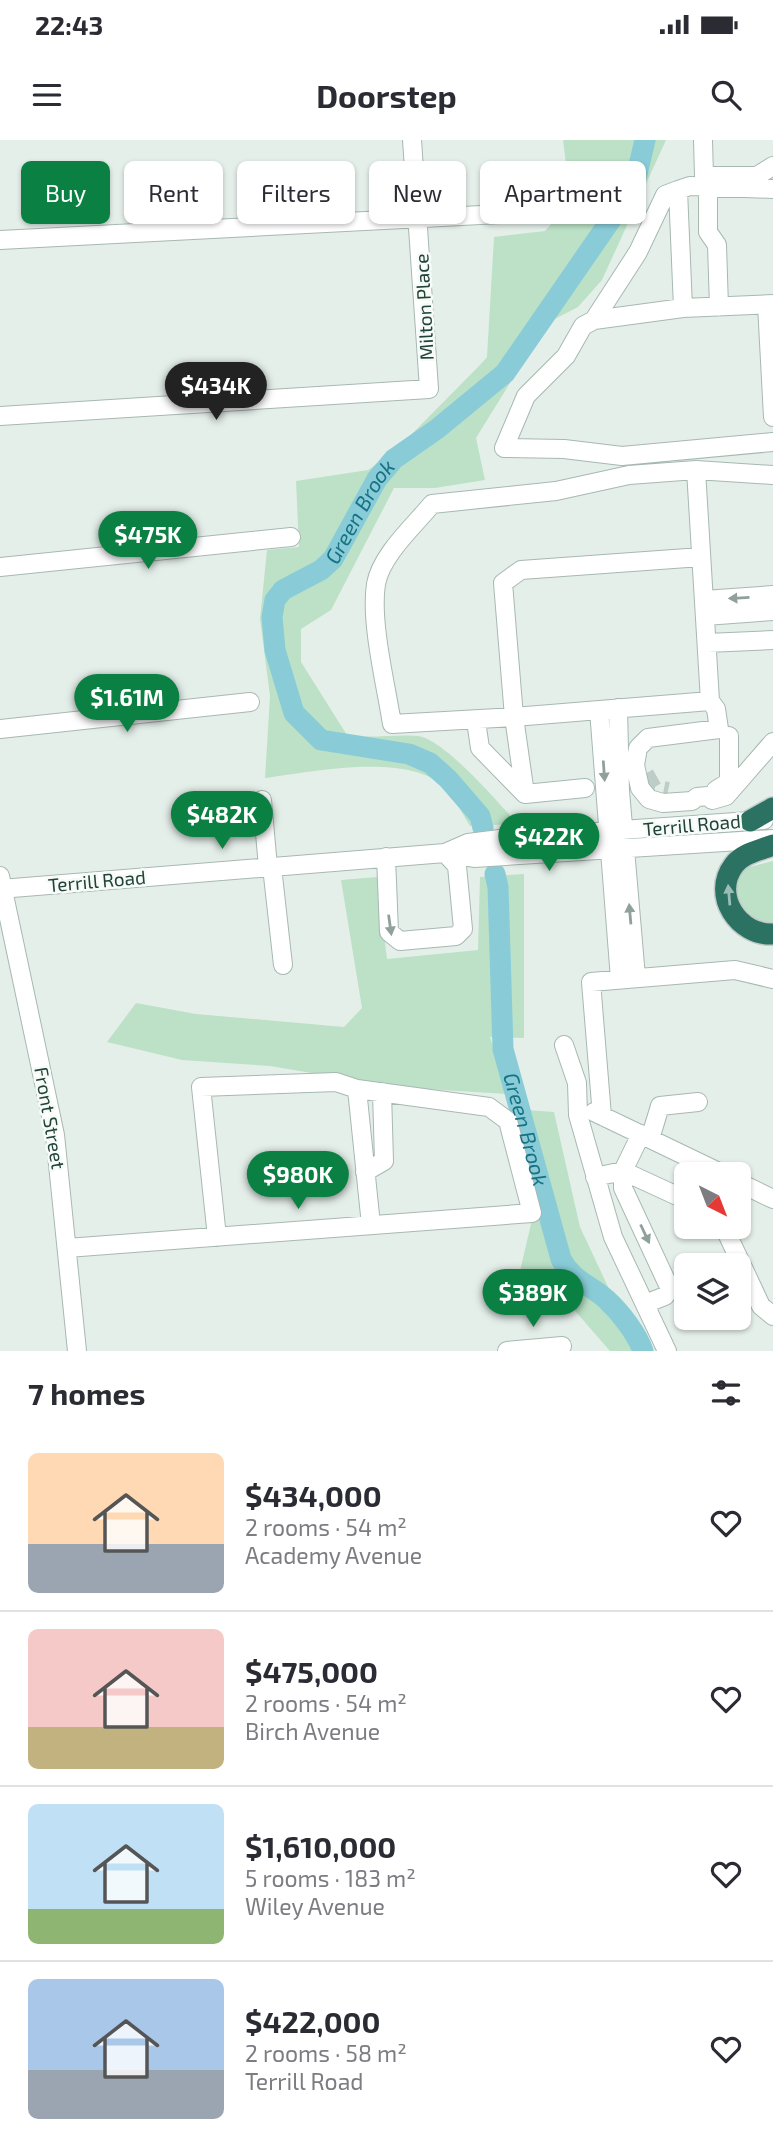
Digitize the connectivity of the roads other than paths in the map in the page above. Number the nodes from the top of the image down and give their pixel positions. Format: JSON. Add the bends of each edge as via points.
{"nodes":[{"id":1,"x":412,"y":140,"type":"edge"},
{"id":2,"x":703,"y":140,"type":"edge"},
{"id":3,"x":414,"y":161,"type":"edge"},
{"id":4,"x":773,"y":166,"type":"edge"},
{"id":5,"x":708,"y":186,"type":"junction"},
{"id":6,"x":773,"y":189,"type":"edge"},
{"id":7,"x":678,"y":190,"type":"junction"},
{"id":8,"x":369,"y":222,"type":"edge"},
{"id":9,"x":420,"y":224,"type":"edge"},
{"id":10,"x":0,"y":240,"type":"edge"},
{"id":11,"x":770,"y":304,"type":"edge"},
{"id":12,"x":719,"y":307,"type":"junction"},
{"id":13,"x":683,"y":309,"type":"junction"},
{"id":14,"x":594,"y":320,"type":"junction"},
{"id":15,"x":0,"y":416,"type":"edge"},
{"id":16,"x":773,"y":416,"type":"edge"},
{"id":17,"x":773,"y":442,"type":"edge"},
{"id":18,"x":696,"y":470,"type":"junction"},
{"id":19,"x":773,"y":475,"type":"edge"},
{"id":20,"x":291,"y":537,"type":"dead end"},
{"id":21,"x":701,"y":557,"type":"junction"},
{"id":22,"x":0,"y":567,"type":"edge"},
{"id":23,"x":773,"y":596,"type":"edge"},
{"id":24,"x":705,"y":608,"type":"junction"},
{"id":25,"x":773,"y":611,"type":"edge"},
{"id":26,"x":773,"y":640,"type":"edge"},
{"id":27,"x":707,"y":643,"type":"junction"},
{"id":28,"x":710,"y":701,"type":"junction"},
{"id":29,"x":250,"y":702,"type":"dead end"},
{"id":30,"x":618,"y":708,"type":"junction"},
{"id":31,"x":599,"y":710,"type":"junction"},
{"id":32,"x":514,"y":717,"type":"junction"},
{"id":33,"x":475,"y":721,"type":"junction"},
{"id":34,"x":0,"y":729,"type":"edge"},
{"id":35,"x":724,"y":732,"type":"junction"},
{"id":36,"x":659,"y":737,"type":"junction"},
{"id":37,"x":773,"y":742,"type":"edge"},
{"id":38,"x":750,"y":768,"type":"junction"},
{"id":39,"x":645,"y":774,"type":"dead end"},
{"id":40,"x":585,"y":788,"type":"dead end"},
{"id":41,"x":668,"y":791,"type":"tunnel mouth"},
{"id":42,"x":525,"y":794,"type":"junction"},
{"id":43,"x":703,"y":796,"type":"junction"},
{"id":44,"x":262,"y":800,"type":"dead end"},
{"id":45,"x":773,"y":808,"type":"edge"},
{"id":46,"x":773,"y":819,"type":"edge"},
{"id":47,"x":750,"y":821,"type":"junction"},
{"id":48,"x":616,"y":831,"type":"junction"},
{"id":49,"x":773,"y":839,"type":"edge"},
{"id":50,"x":773,"y":845,"type":"edge"},
{"id":51,"x":511,"y":846,"type":"junction"},
{"id":52,"x":617,"y":851,"type":"junction"},
{"id":53,"x":445,"y":853,"type":"junction"},
{"id":54,"x":386,"y":857,"type":"junction"},
{"id":55,"x":270,"y":867,"type":"junction"},
{"id":56,"x":1,"y":884,"type":"edge"},
{"id":57,"x":773,"y":934,"type":"edge"},
{"id":58,"x":283,"y":965,"type":"dead end"},
{"id":59,"x":628,"y":978,"type":"junction"},
{"id":60,"x":773,"y":979,"type":"edge"},
{"id":61,"x":564,"y":1045,"type":"dead end"},
{"id":62,"x":356,"y":1089,"type":"junction"},
{"id":63,"x":382,"y":1092,"type":"junction"},
{"id":64,"x":698,"y":1102,"type":"dead end"},
{"id":65,"x":579,"y":1105,"type":"junction"},
{"id":66,"x":602,"y":1115,"type":"junction"},
{"id":67,"x":646,"y":1136,"type":"junction"},
{"id":68,"x":699,"y":1162,"type":"edge"},
{"id":69,"x":623,"y":1171,"type":"junction"},
{"id":70,"x":365,"y":1172,"type":"junction"},
{"id":71,"x":595,"y":1177,"type":"junction"},
{"id":72,"x":751,"y":1188,"type":"edge"},
{"id":73,"x":674,"y":1194,"type":"edge"},
{"id":74,"x":773,"y":1199,"type":"edge"},
{"id":75,"x":371,"y":1225,"type":"junction"},
{"id":76,"x":217,"y":1237,"type":"junction"},
{"id":77,"x":730,"y":1239,"type":"edge"},
{"id":78,"x":67,"y":1248,"type":"junction"},
{"id":79,"x":645,"y":1304,"type":"junction"},
{"id":80,"x":773,"y":1316,"type":"edge"},
{"id":81,"x":562,"y":1346,"type":"dead end"},
{"id":82,"x":77,"y":1351,"type":"edge"},
{"id":83,"x":508,"y":1351,"type":"edge"},
{"id":84,"x":667,"y":1351,"type":"edge"}],
"edges":[{"from":1,"to":3,"type":"street","name":"Milton Place"},
{"from":2,"to":4,"type":"street","via":[[704,177],[757,176]]},
{"from":5,"to":6,"type":"street"},
{"from":5,"to":7,"type":"street"},
{"from":5,"to":12,"type":"street","via":[[708,232],[717,244]]},
{"from":7,"to":13,"type":"street"},
{"from":7,"to":14,"type":"street","via":[[665,195],[638,252]]},
{"from":8,"to":10,"type":"street"},
{"from":9,"to":15,"type":"street","name":"Milton Place","via":[[429,389]]},
{"from":11,"to":12,"type":"street"},
{"from":11,"to":16,"type":"street"},
{"from":12,"to":13,"type":"street"},
{"from":13,"to":14,"type":"street"},
{"from":14,"to":17,"type":"street","via":[[583,326],[566,356],[526,396],[503,448],[622,456]]},
{"from":18,"to":19,"type":"street"},
{"from":18,"to":21,"type":"street"},
{"from":18,"to":33,"type":"street","via":[[629,475],[556,491],[432,504],[389,557],[376,583],[377,632],[391,724]]},
{"from":20,"to":22,"type":"street"},
{"from":21,"to":24,"type":"street"},
{"from":21,"to":32,"type":"street","via":[[521,570],[503,583]]},
{"from":23,"to":24,"type":"street","one_way":true},
{"from":24,"to":25,"type":"street"},
{"from":24,"to":27,"type":"street"},
{"from":26,"to":27,"type":"street"},
{"from":27,"to":28,"type":"street"},
{"from":28,"to":30,"type":"street"},
{"from":28,"to":35,"type":"street"},
{"from":29,"to":34,"type":"street"},
{"from":30,"to":31,"type":"street"},
{"from":30,"to":48,"type":"street"},
{"from":31,"to":32,"type":"street"},
{"from":31,"to":48,"type":"street","one_way":true},
{"from":32,"to":33,"type":"street"},
{"from":32,"to":42,"type":"street"},
{"from":33,"to":42,"type":"street","via":[[480,748]]},
{"from":35,"to":36,"type":"street"},
{"from":35,"to":38,"type":"street"},
{"from":35,"to":43,"type":"street","via":[[729,782]]},
{"from":36,"to":39,"type":"street","via":[[646,751]]},
{"from":36,"to":43,"type":"street","via":[[648,737],[635,755],[640,788],[657,802],[692,801]]},
{"from":37,"to":38,"type":"street"},
{"from":38,"to":43,"type":"street","via":[[726,796],[712,800]]},
{"from":40,"to":42,"type":"street"},
{"from":41,"to":43,"type":"street"},
{"from":44,"to":55,"type":"street"},
{"from":45,"to":47,"type":"highway"},
{"from":46,"to":47,"type":"street","name":"Terrill Road"},
{"from":47,"to":48,"type":"street","name":"Terrill Road"},
{"from":48,"to":51,"type":"street","name":"Terrill Road"},
{"from":48,"to":52,"type":"street"},
{"from":49,"to":52,"type":"street","name":"Terrill Road"},
{"from":57,"to":50,"type":"highway","one_way":true,"via":[[741,926],[727,891],[737,862]]},
{"from":51,"to":52,"type":"street","name":"Terrill Road"},
{"from":51,"to":53,"type":"street","name":"Terrill Road"},
{"from":52,"to":59,"type":"street"},
{"from":53,"to":54,"type":"street","name":"Terrill Road"},
{"from":54,"to":53,"type":"street","one_way":true,"via":[[389,932],[395,939],[411,940],[456,936],[463,929],[457,866]]},
{"from":54,"to":55,"type":"street","name":"Terrill Road"},
{"from":55,"to":56,"type":"street","name":"Terrill Road"},
{"from":55,"to":58,"type":"street"},
{"from":56,"to":78,"type":"street","name":"Front Street","via":[[55,1135]]},
{"from":59,"to":60,"type":"street","via":[[735,970]]},
{"from":59,"to":66,"type":"street","via":[[591,982]]},
{"from":61,"to":65,"type":"street"},
{"from":62,"to":63,"type":"street"},
{"from":62,"to":70,"type":"street"},
{"from":62,"to":76,"type":"street","via":[[336,1082],[201,1087]]},
{"from":63,"to":70,"type":"street","via":[[384,1161]]},
{"from":63,"to":75,"type":"street","via":[[489,1107],[508,1121],[532,1213]]},
{"from":64,"to":67,"type":"street","via":[[660,1106]]},
{"from":65,"to":66,"type":"street"},
{"from":65,"to":71,"type":"street"},
{"from":66,"to":67,"type":"street"},
{"from":67,"to":68,"type":"street"},
{"from":67,"to":69,"type":"street"},
{"from":69,"to":71,"type":"street"},
{"from":69,"to":73,"type":"street"},
{"from":69,"to":79,"type":"street","one_way":true,"via":[[623,1188],[670,1289]]},
{"from":70,"to":75,"type":"street"},
{"from":71,"to":79,"type":"street","via":[[613,1237]]},
{"from":72,"to":74,"type":"street"},
{"from":75,"to":76,"type":"street"},
{"from":76,"to":78,"type":"street"},
{"from":77,"to":80,"type":"street","via":[[761,1306]]},
{"from":78,"to":82,"type":"street","name":"Front Street"},
{"from":79,"to":84,"type":"street"},
{"from":81,"to":83,"type":"street"}]}
